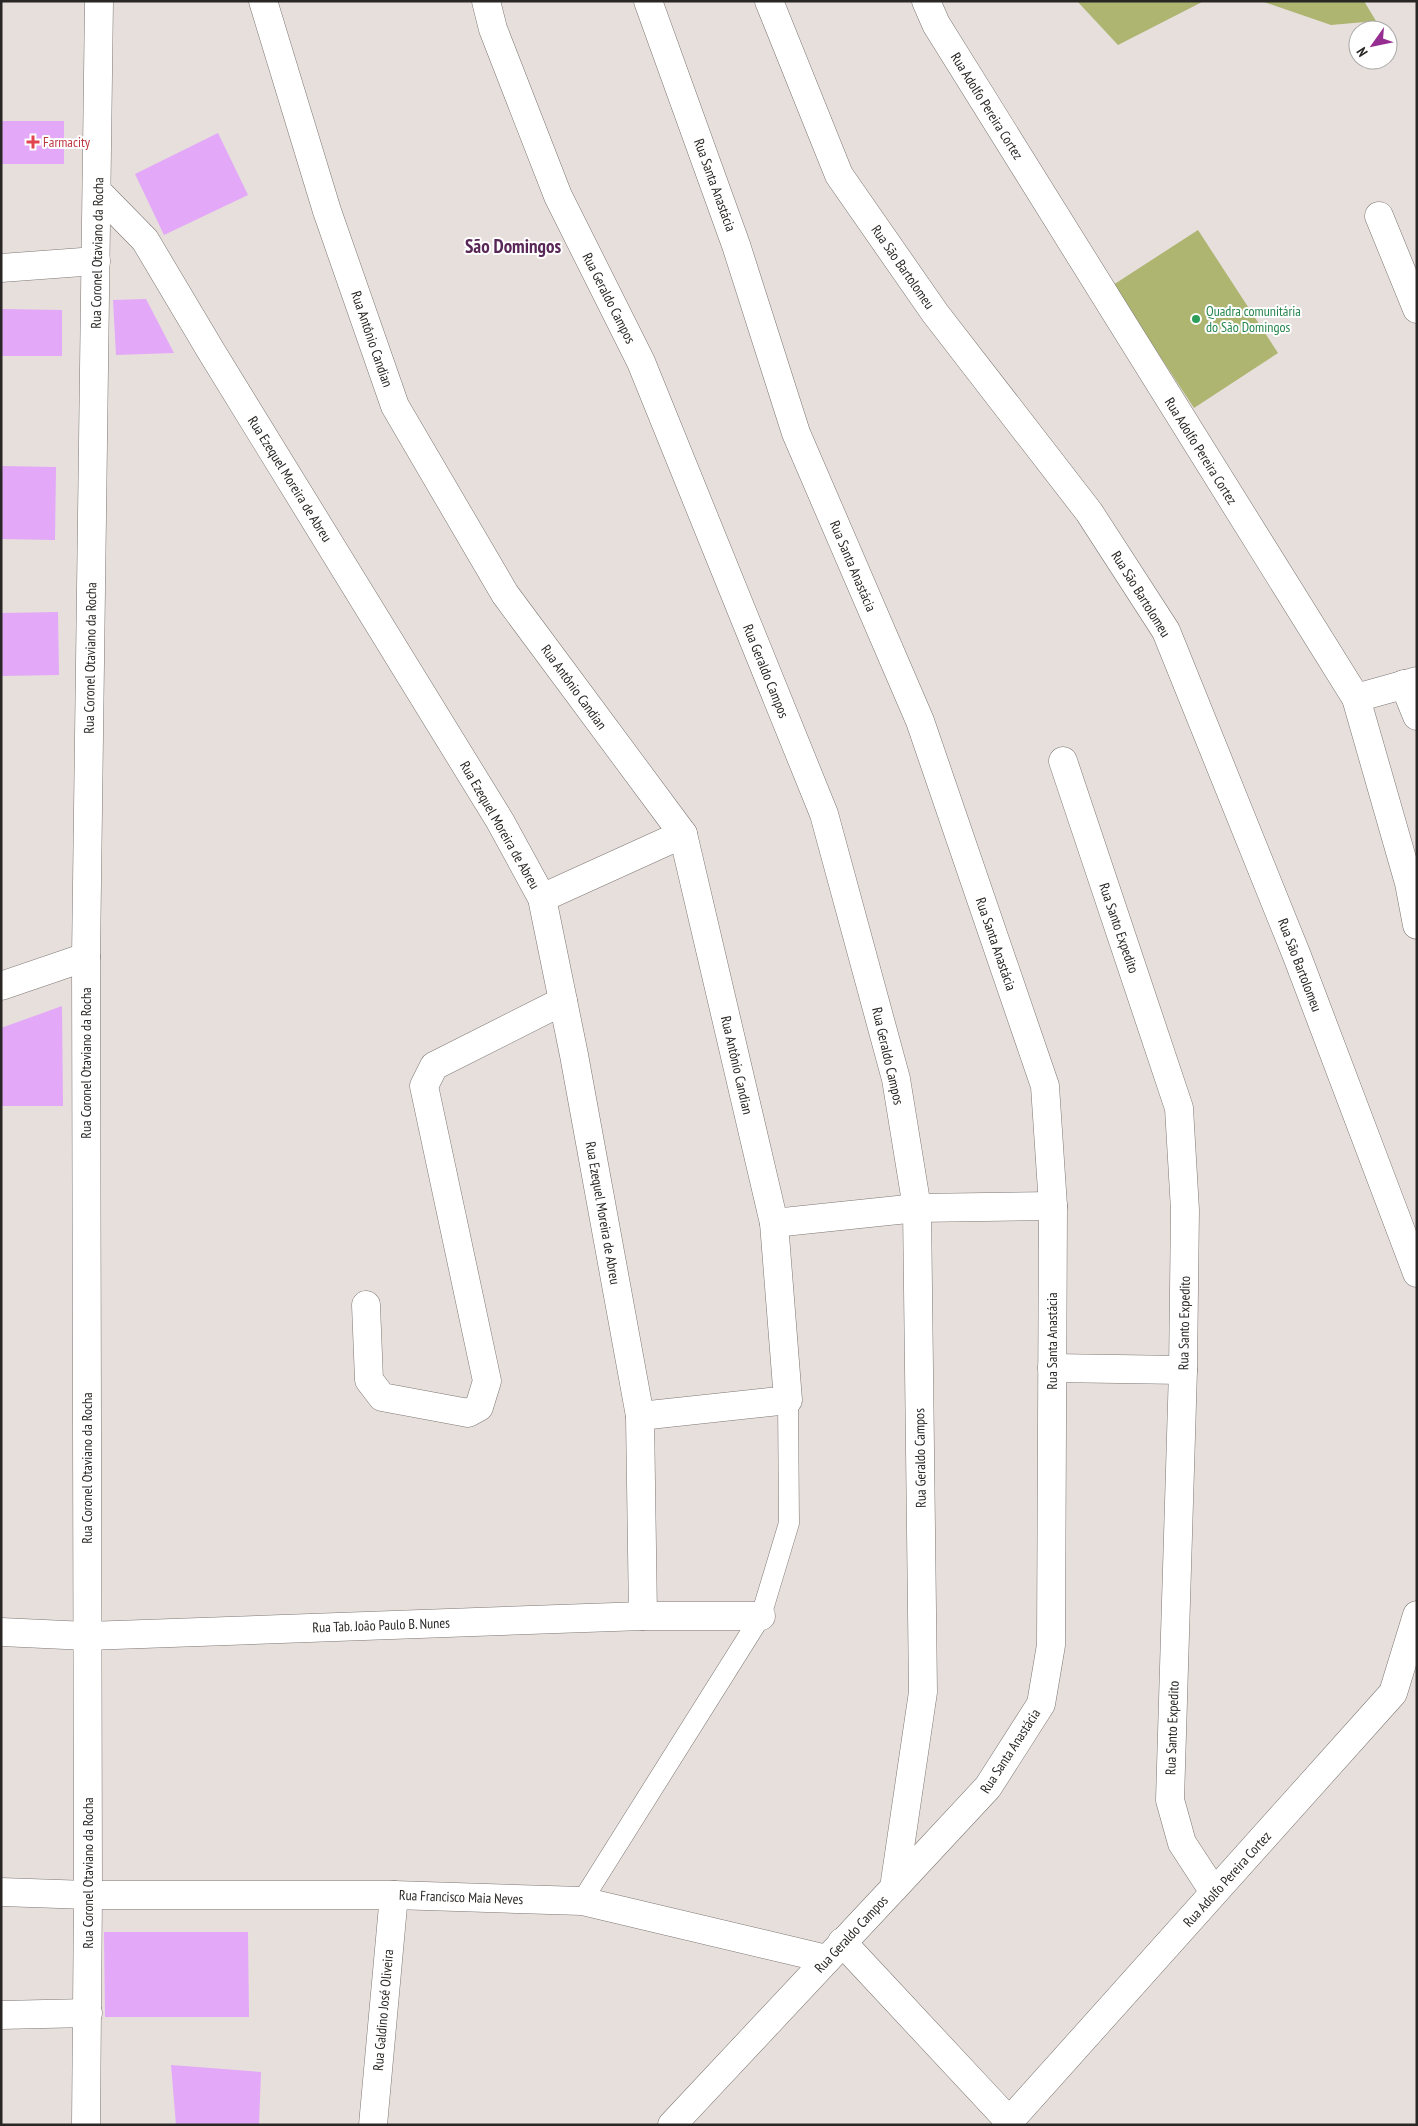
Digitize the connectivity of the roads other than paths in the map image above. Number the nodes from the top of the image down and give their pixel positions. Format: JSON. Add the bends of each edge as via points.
{"nodes":[{"id":1,"x":99,"y":1,"type":"edge"},
{"id":2,"x":263,"y":1,"type":"edge"},
{"id":3,"x":486,"y":1,"type":"edge"},
{"id":4,"x":648,"y":1,"type":"edge"},
{"id":5,"x":769,"y":1,"type":"edge"},
{"id":6,"x":926,"y":1,"type":"edge"},
{"id":7,"x":98,"y":192,"type":"junction"},
{"id":8,"x":1379,"y":216,"type":"dead end"},
{"id":9,"x":96,"y":261,"type":"junction"},
{"id":10,"x":1,"y":268,"type":"edge"},
{"id":11,"x":1417,"y":310,"type":"edge"},
{"id":12,"x":1410,"y":683,"type":"edge"},
{"id":13,"x":1356,"y":698,"type":"junction"},
{"id":14,"x":1417,"y":716,"type":"edge"},
{"id":15,"x":1063,"y":761,"type":"dead end"},
{"id":16,"x":683,"y":834,"type":"junction"},
{"id":17,"x":542,"y":898,"type":"junction"},
{"id":18,"x":1417,"y":925,"type":"edge"},
{"id":19,"x":86,"y":957,"type":"junction"},
{"id":20,"x":1,"y":986,"type":"edge"},
{"id":21,"x":563,"y":1001,"type":"junction"},
{"id":22,"x":1053,"y":1206,"type":"junction"},
{"id":23,"x":917,"y":1208,"type":"junction"},
{"id":24,"x":774,"y":1223,"type":"junction"},
{"id":25,"x":1417,"y":1273,"type":"edge"},
{"id":26,"x":366,"y":1305,"type":"dead end"},
{"id":27,"x":1052,"y":1368,"type":"junction"},
{"id":28,"x":1183,"y":1370,"type":"junction"},
{"id":29,"x":788,"y":1400,"type":"junction"},
{"id":30,"x":640,"y":1416,"type":"junction"},
{"id":31,"x":1417,"y":1615,"type":"edge"},
{"id":32,"x":643,"y":1616,"type":"junction"},
{"id":33,"x":761,"y":1616,"type":"junction"},
{"id":34,"x":1,"y":1632,"type":"edge"},
{"id":35,"x":87,"y":1636,"type":"junction"},
{"id":36,"x":894,"y":1888,"type":"junction"},
{"id":37,"x":1,"y":1892,"type":"edge"},
{"id":38,"x":1214,"y":1892,"type":"junction"},
{"id":39,"x":88,"y":1895,"type":"junction"},
{"id":40,"x":394,"y":1895,"type":"junction"},
{"id":41,"x":582,"y":1901,"type":"junction"},
{"id":42,"x":835,"y":1951,"type":"junction"},
{"id":43,"x":88,"y":2013,"type":"junction"},
{"id":44,"x":1,"y":2014,"type":"edge"},
{"id":45,"x":1008,"y":2123,"type":"edge"},
{"id":46,"x":86,"y":2125,"type":"edge"},
{"id":47,"x":372,"y":2125,"type":"edge"},
{"id":48,"x":672,"y":2125,"type":"edge"}],
"edges":[{"from":1,"to":7,"type":"street","name":"Rua Coronel Otaviano da Rocha"},
{"from":2,"to":16,"type":"street","name":"Rua Antônio Candian","via":[[327,211],[395,406],[506,594]]},
{"from":3,"to":23,"type":"street","name":"Rua Geraldo Campos","via":[[493,29],[558,196],[641,362],[824,814],[896,1079]]},
{"from":4,"to":22,"type":"street","name":"Rua Santa Anastácia","via":[[736,246],[796,433],[920,720],[1045,1086]]},
{"from":5,"to":25,"type":"street","name":"Rua São Bartolomeu","via":[[839,175],[935,312],[1089,512],[1166,631],[1297,956]]},
{"from":6,"to":13,"type":"street","name":"Rua Adolfo Pereira Cortez","via":[[941,32]]},
{"from":7,"to":9,"type":"street","name":"Rua Coronel Otaviano da Rocha"},
{"from":7,"to":17,"type":"street","name":"Rua Ezequel Moreira de Abreu","via":[[145,240],[500,821]]},
{"from":8,"to":11,"type":"street"},
{"from":9,"to":10,"type":"street"},
{"from":9,"to":19,"type":"street","name":"Rua Coronel Otaviano da Rocha"},
{"from":12,"to":13,"type":"street"},
{"from":12,"to":14,"type":"street"},
{"from":13,"to":18,"type":"street","name":"Rua Adolfo Pereira Cortez","via":[[1409,883]]},
{"from":15,"to":28,"type":"street","name":"Rua Santo Expedito","via":[[1179,1108],[1185,1210]]},
{"from":16,"to":17,"type":"street"},
{"from":16,"to":24,"type":"street","name":"Rua Antônio Candian"},
{"from":17,"to":21,"type":"street","name":"Rua Ezequel Moreira de Abreu"},
{"from":19,"to":20,"type":"street"},
{"from":19,"to":35,"type":"street","name":"Rua Coronel Otaviano da Rocha"},
{"from":21,"to":26,"type":"street","via":[[434,1066],[424,1086],[487,1381],[479,1407],[468,1413],[382,1397],[369,1380]]},
{"from":21,"to":30,"type":"street","name":"Rua Ezequel Moreira de Abreu"},
{"from":22,"to":23,"type":"street"},
{"from":22,"to":27,"type":"street","name":"Rua Santa Anastácia"},
{"from":23,"to":24,"type":"street"},
{"from":23,"to":36,"type":"street","name":"Rua Geraldo Campos","via":[[923,1692]]},
{"from":24,"to":29,"type":"street","name":"Rua Antônio Candian"},
{"from":27,"to":28,"type":"street"},
{"from":27,"to":36,"type":"street","name":"Rua Santa Anastácia","via":[[1051,1646],[1041,1704],[988,1787]]},
{"from":28,"to":38,"type":"street","name":"Rua Santo Expedito","via":[[1170,1800],[1182,1842]]},
{"from":29,"to":30,"type":"street"},
{"from":29,"to":33,"type":"lane","via":[[789,1523]]},
{"from":30,"to":32,"type":"street","name":"Rua Ezequel Moreira de Abreu"},
{"from":31,"to":38,"type":"street","name":"Rua Adolfo Pereira Cortez","via":[[1393,1693]]},
{"from":32,"to":33,"type":"street","name":"Rua Tab. João Paulo B. Nunes"},
{"from":32,"to":35,"type":"street","name":"Rua Tab. João Paulo B. Nunes"},
{"from":33,"to":41,"type":"lane"},
{"from":34,"to":35,"type":"street","name":"Rua Tab. João Paulo B. Nunes"},
{"from":35,"to":39,"type":"street","name":"Rua Coronel Otaviano da Rocha"},
{"from":36,"to":42,"type":"street","name":"Rua Geraldo Campos"},
{"from":37,"to":39,"type":"street","name":"Rua Francisco Maia Neves"},
{"from":38,"to":45,"type":"street","name":"Rua Adolfo Pereira Cortez"},
{"from":39,"to":40,"type":"street","name":"Rua Francisco Maia Neves"},
{"from":39,"to":43,"type":"street","name":"Rua Coronel Otaviano da Rocha"},
{"from":40,"to":41,"type":"street","name":"Rua Francisco Maia Neves"},
{"from":40,"to":47,"type":"street","name":"Rua Galdino José Oliveira"},
{"from":41,"to":42,"type":"street","name":"Rua Francisco Maia Neves"},
{"from":42,"to":45,"type":"street"},
{"from":42,"to":48,"type":"street","name":"Rua Geraldo Campos"},
{"from":43,"to":44,"type":"street"},
{"from":43,"to":46,"type":"street","name":"Rua Coronel Otaviano da Rocha"}]}
